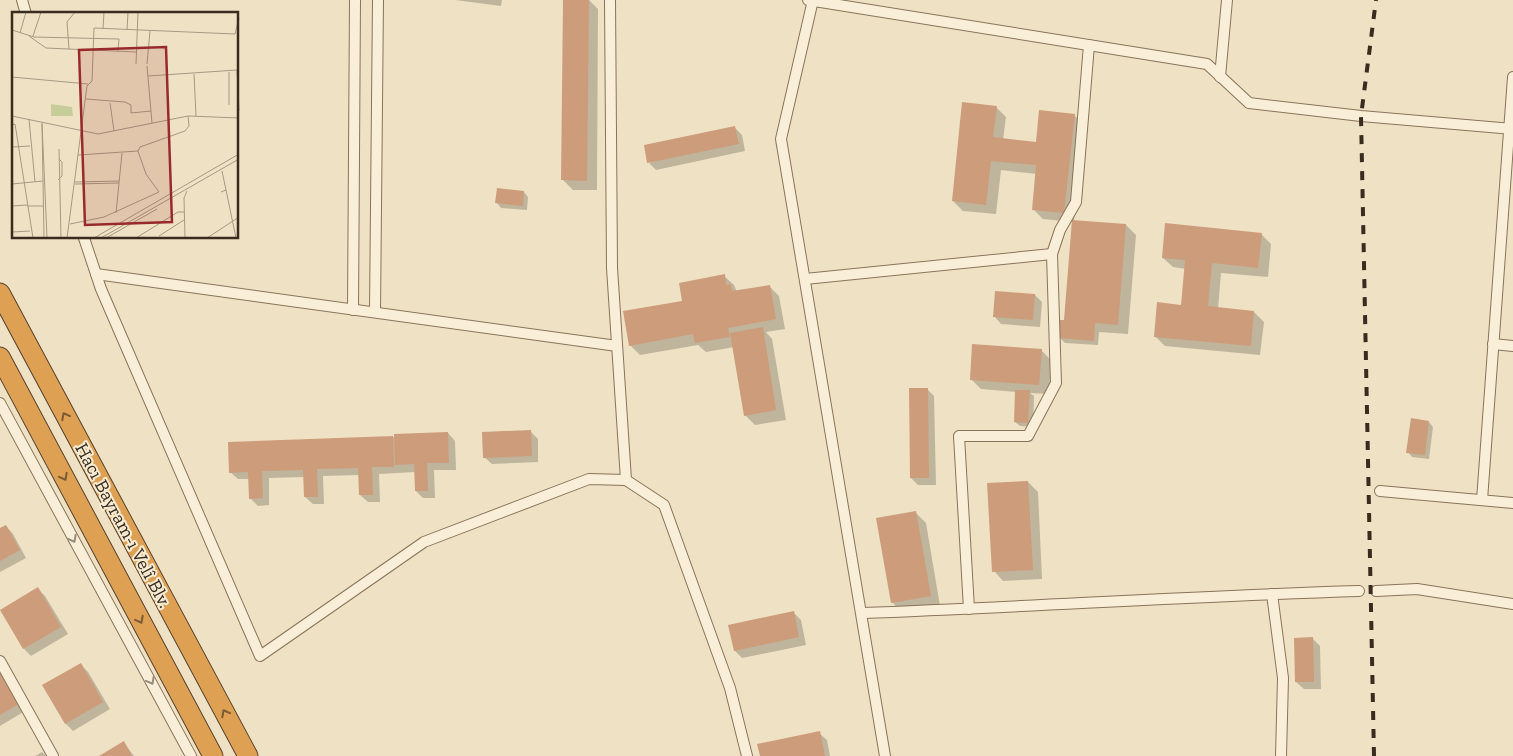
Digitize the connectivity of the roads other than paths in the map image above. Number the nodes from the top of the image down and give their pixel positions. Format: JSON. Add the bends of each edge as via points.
{"nodes":[{"id":1,"x":355,"y":0,"type":"edge"},
{"id":2,"x":378,"y":0,"type":"edge"},
{"id":3,"x":610,"y":0,"type":"edge"},
{"id":4,"x":811,"y":0,"type":"edge"},
{"id":5,"x":1227,"y":0,"type":"edge"},
{"id":6,"x":1090,"y":45,"type":"junction"},
{"id":7,"x":1220,"y":76,"type":"junction"},
{"id":8,"x":1513,"y":77,"type":"edge"},
{"id":9,"x":1511,"y":129,"type":"edge"},
{"id":10,"x":84,"y":239,"type":"edge"},
{"id":11,"x":1052,"y":254,"type":"junction"},
{"id":12,"x":96,"y":274,"type":"junction"},
{"id":13,"x":805,"y":279,"type":"junction"},
{"id":14,"x":0,"y":293,"type":"edge"},
{"id":15,"x":353,"y":310,"type":"junction"},
{"id":16,"x":375,"y":312,"type":"junction"},
{"id":17,"x":1493,"y":344,"type":"junction"},
{"id":18,"x":617,"y":346,"type":"junction"},
{"id":19,"x":1513,"y":346,"type":"edge"},
{"id":20,"x":0,"y":357,"type":"edge"},
{"id":21,"x":0,"y":403,"type":"edge"},
{"id":22,"x":626,"y":480,"type":"junction"},
{"id":23,"x":1380,"y":491,"type":"dead end"},
{"id":24,"x":1482,"y":500,"type":"junction"},
{"id":25,"x":1513,"y":503,"type":"edge"},
{"id":26,"x":1359,"y":591,"type":"dead end"},
{"id":27,"x":1376,"y":591,"type":"dead end"},
{"id":28,"x":1272,"y":594,"type":"junction"},
{"id":29,"x":1513,"y":604,"type":"edge"},
{"id":30,"x":969,"y":609,"type":"junction"},
{"id":31,"x":862,"y":613,"type":"junction"},
{"id":32,"x":0,"y":661,"type":"edge"},
{"id":33,"x":54,"y":756,"type":"edge"},
{"id":34,"x":191,"y":756,"type":"edge"},
{"id":35,"x":213,"y":756,"type":"edge"},
{"id":36,"x":248,"y":756,"type":"edge"},
{"id":37,"x":747,"y":756,"type":"edge"},
{"id":38,"x":885,"y":756,"type":"edge"},
{"id":39,"x":1281,"y":756,"type":"edge"}],
"edges":[{"from":1,"to":15,"type":"street"},
{"from":2,"to":16,"type":"street"},
{"from":3,"to":18,"type":"street","via":[[612,268]]},
{"from":4,"to":6,"type":"street"},
{"from":4,"to":13,"type":"street","via":[[781,140]]},
{"from":5,"to":7,"type":"street"},
{"from":6,"to":7,"type":"street","via":[[1207,64]]},
{"from":6,"to":11,"type":"street","via":[[1076,202],[1060,230]]},
{"from":7,"to":9,"type":"street","via":[[1249,103]]},
{"from":8,"to":9,"type":"street"},
{"from":9,"to":17,"type":"street"},
{"from":10,"to":12,"type":"street"},
{"from":11,"to":13,"type":"street"},
{"from":11,"to":30,"type":"street","via":[[1056,383],[1028,436],[959,436]]},
{"from":12,"to":15,"type":"street"},
{"from":12,"to":22,"type":"street","via":[[260,656],[424,542],[589,479]]},
{"from":13,"to":31,"type":"street"},
{"from":36,"to":14,"type":"highway","name":"Hacı Bayram-ı Velî Blv.","one_way":true},
{"from":15,"to":16,"type":"street"},
{"from":16,"to":18,"type":"street"},
{"from":17,"to":19,"type":"street"},
{"from":17,"to":24,"type":"street"},
{"from":18,"to":22,"type":"street"},
{"from":20,"to":35,"type":"highway","name":"Hacı Bayram-ı Velî Blv.","one_way":true},
{"from":21,"to":34,"type":"street","one_way":true},
{"from":22,"to":37,"type":"street","via":[[664,505],[730,688]]},
{"from":23,"to":24,"type":"street"},
{"from":24,"to":25,"type":"street"},
{"from":26,"to":28,"type":"street"},
{"from":27,"to":29,"type":"street","via":[[1417,590]]},
{"from":28,"to":30,"type":"street"},
{"from":28,"to":39,"type":"street","via":[[1283,678]]},
{"from":30,"to":31,"type":"street"},
{"from":31,"to":38,"type":"street"},
{"from":32,"to":33,"type":"street"}]}
